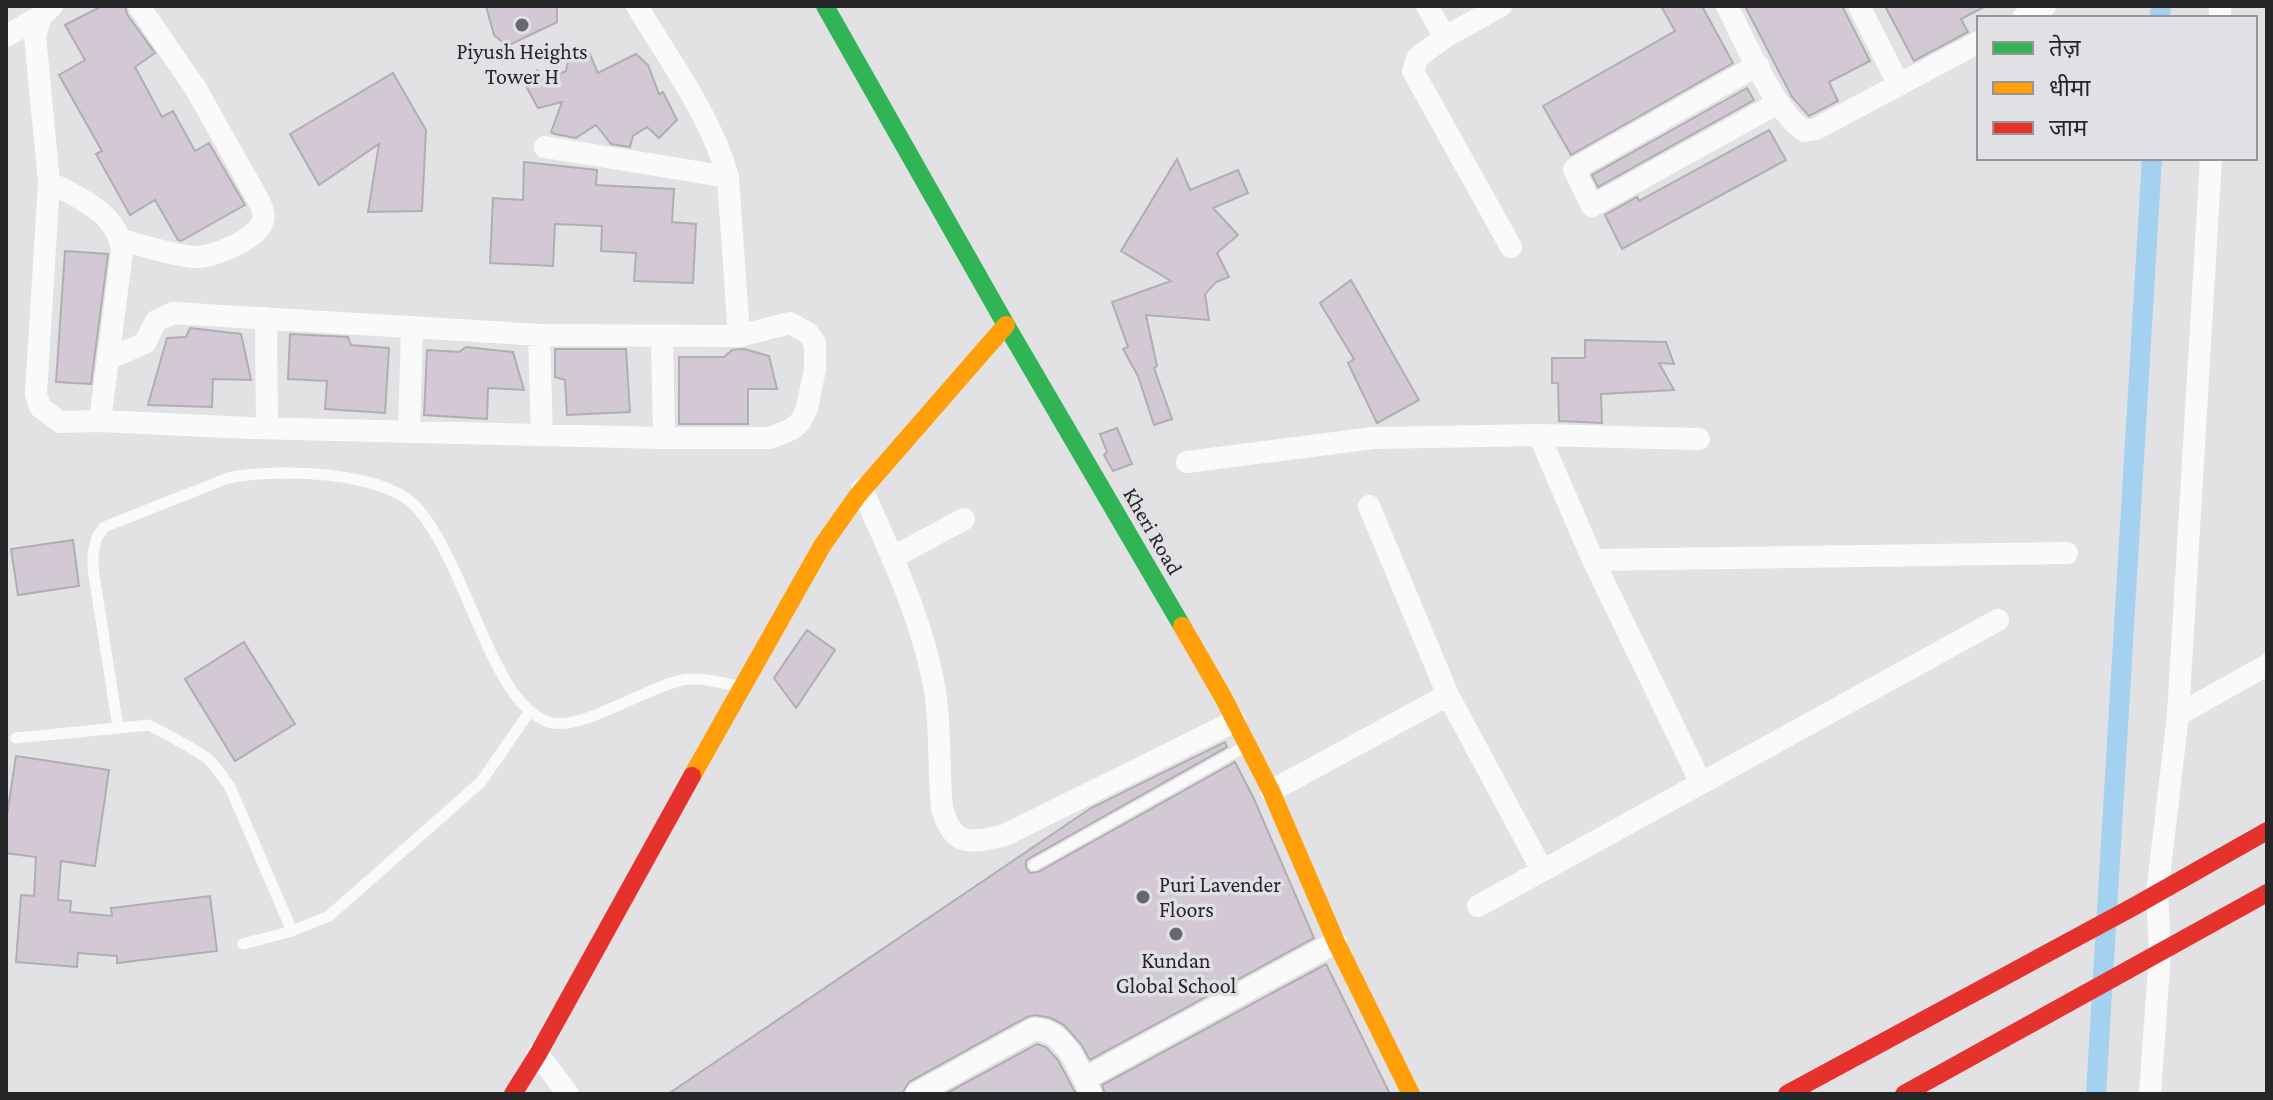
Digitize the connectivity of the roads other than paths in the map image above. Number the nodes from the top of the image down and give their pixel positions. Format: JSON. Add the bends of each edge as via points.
{"nodes":[{"id":1,"x":139,"y":6,"type":"edge"},
{"id":2,"x":637,"y":6,"type":"edge"},
{"id":3,"x":825,"y":6,"type":"edge"},
{"id":4,"x":1427,"y":6,"type":"edge"},
{"id":5,"x":1501,"y":6,"type":"edge"},
{"id":6,"x":1727,"y":6,"type":"edge"},
{"id":7,"x":1859,"y":6,"type":"edge"},
{"id":8,"x":46,"y":11,"type":"edge"},
{"id":9,"x":6,"y":36,"type":"edge"},
{"id":10,"x":1445,"y":37,"type":"junction"},
{"id":11,"x":1977,"y":43,"type":"edge"},
{"id":12,"x":1758,"y":65,"type":"junction"},
{"id":13,"x":1899,"y":85,"type":"junction"},
{"id":14,"x":1778,"y":103,"type":"junction"},
{"id":15,"x":545,"y":147,"type":"dead end"},
{"id":16,"x":2211,"y":160,"type":"edge"},
{"id":17,"x":728,"y":177,"type":"junction"},
{"id":18,"x":49,"y":182,"type":"junction"},
{"id":19,"x":121,"y":240,"type":"junction"},
{"id":20,"x":1511,"y":247,"type":"dead end"},
{"id":21,"x":266,"y":318,"type":"junction"},
{"id":22,"x":1006,"y":325,"type":"junction"},
{"id":23,"x":412,"y":329,"type":"junction"},
{"id":24,"x":539,"y":335,"type":"junction"},
{"id":25,"x":739,"y":336,"type":"junction"},
{"id":26,"x":662,"y":337,"type":"junction"},
{"id":27,"x":108,"y":359,"type":"junction"},
{"id":28,"x":100,"y":421,"type":"junction"},
{"id":29,"x":267,"y":428,"type":"junction"},
{"id":30,"x":409,"y":432,"type":"junction"},
{"id":31,"x":542,"y":435,"type":"junction"},
{"id":32,"x":1539,"y":435,"type":"junction"},
{"id":33,"x":664,"y":438,"type":"junction"},
{"id":34,"x":1699,"y":439,"type":"dead end"},
{"id":35,"x":1187,"y":462,"type":"dead end"},
{"id":36,"x":862,"y":489,"type":"junction"},
{"id":37,"x":1369,"y":506,"type":"dead end"},
{"id":38,"x":964,"y":519,"type":"dead end"},
{"id":39,"x":2067,"y":553,"type":"dead end"},
{"id":40,"x":892,"y":558,"type":"junction"},
{"id":41,"x":1593,"y":560,"type":"junction"},
{"id":42,"x":1998,"y":620,"type":"dead end"},
{"id":43,"x":2267,"y":665,"type":"edge"},
{"id":44,"x":741,"y":687,"type":"junction"},
{"id":45,"x":1448,"y":695,"type":"junction"},
{"id":46,"x":530,"y":711,"type":"junction"},
{"id":47,"x":2178,"y":715,"type":"junction"},
{"id":48,"x":1235,"y":721,"type":"junction"},
{"id":49,"x":118,"y":727,"type":"junction"},
{"id":50,"x":16,"y":738,"type":"dead end"},
{"id":51,"x":1248,"y":745,"type":"junction"},
{"id":52,"x":1701,"y":783,"type":"junction"},
{"id":53,"x":1271,"y":791,"type":"junction"},
{"id":54,"x":2267,"y":831,"type":"edge"},
{"id":55,"x":1034,"y":865,"type":"dead end"},
{"id":56,"x":1542,"y":870,"type":"junction"},
{"id":57,"x":2267,"y":893,"type":"edge"},
{"id":58,"x":2157,"y":894,"type":"junction"},
{"id":59,"x":1478,"y":906,"type":"dead end"},
{"id":60,"x":292,"y":931,"type":"junction"},
{"id":61,"x":1336,"y":942,"type":"junction"},
{"id":62,"x":243,"y":944,"type":"dead end"},
{"id":63,"x":2160,"y":953,"type":"junction"},
{"id":64,"x":538,"y":1054,"type":"junction"},
{"id":65,"x":1087,"y":1087,"type":"edge"},
{"id":66,"x":513,"y":1094,"type":"edge"},
{"id":67,"x":568,"y":1094,"type":"edge"},
{"id":68,"x":916,"y":1094,"type":"edge"},
{"id":69,"x":1411,"y":1094,"type":"edge"},
{"id":70,"x":1787,"y":1094,"type":"edge"},
{"id":71,"x":1904,"y":1094,"type":"edge"},
{"id":72,"x":2150,"y":1094,"type":"edge"}],
"edges":[{"from":1,"to":19,"type":"street","via":[[196,89],[264,212],[251,236],[214,255],[185,256]]},
{"from":2,"to":17,"type":"street","via":[[707,126]]},
{"from":3,"to":22,"type":"street","name":"Kheri Road"},
{"from":4,"to":10,"type":"street"},
{"from":5,"to":10,"type":"street"},
{"from":6,"to":12,"type":"street"},
{"from":7,"to":13,"type":"street"},
{"from":8,"to":9,"type":"street"},
{"from":8,"to":18,"type":"street","via":[[35,36]]},
{"from":10,"to":20,"type":"street","via":[[1418,57],[1413,71]]},
{"from":11,"to":13,"type":"street"},
{"from":12,"to":14,"type":"street"},
{"from":12,"to":14,"type":"street","via":[[1574,169],[1592,206]]},
{"from":13,"to":14,"type":"street","via":[[1805,131]]},
{"from":15,"to":17,"type":"street"},
{"from":16,"to":47,"type":"street"},
{"from":17,"to":25,"type":"street"},
{"from":18,"to":19,"type":"street","via":[[93,206],[111,221]]},
{"from":18,"to":28,"type":"street","via":[[36,394],[40,407],[60,422]]},
{"from":19,"to":27,"type":"street"},
{"from":21,"to":23,"type":"street"},
{"from":21,"to":27,"type":"street","via":[[173,313],[156,321],[145,343]]},
{"from":21,"to":29,"type":"street"},
{"from":22,"to":36,"type":"street"},
{"from":22,"to":48,"type":"street","name":"Kheri Road"},
{"from":23,"to":24,"type":"street"},
{"from":23,"to":30,"type":"street"},
{"from":24,"to":26,"type":"street"},
{"from":24,"to":31,"type":"street"},
{"from":25,"to":26,"type":"street"},
{"from":25,"to":33,"type":"street","via":[[790,323],[808,333],[817,357],[801,421],[770,438]]},
{"from":26,"to":33,"type":"street"},
{"from":27,"to":28,"type":"street"},
{"from":28,"to":29,"type":"street"},
{"from":29,"to":30,"type":"street"},
{"from":30,"to":31,"type":"street"},
{"from":31,"to":33,"type":"street"},
{"from":32,"to":34,"type":"street"},
{"from":32,"to":35,"type":"street","via":[[1373,438]]},
{"from":32,"to":41,"type":"street"},
{"from":36,"to":40,"type":"street"},
{"from":36,"to":44,"type":"street","via":[[822,546]]},
{"from":37,"to":45,"type":"street"},
{"from":38,"to":40,"type":"street"},
{"from":39,"to":41,"type":"street"},
{"from":40,"to":48,"type":"street","via":[[921,634],[935,693],[942,808],[954,835],[965,841],[1005,835],[1028,825]]},
{"from":41,"to":52,"type":"street"},
{"from":42,"to":52,"type":"street"},
{"from":43,"to":47,"type":"street"},
{"from":44,"to":46,"type":"lane","via":[[682,680],[561,725]]},
{"from":44,"to":64,"type":"street"},
{"from":45,"to":53,"type":"street"},
{"from":45,"to":56,"type":"street"},
{"from":46,"to":49,"type":"lane","via":[[501,674],[436,534],[418,508],[401,494],[351,478],[266,473],[215,483],[121,519],[97,537],[93,569]]},
{"from":46,"to":60,"type":"lane","via":[[468,795],[329,916]]},
{"from":47,"to":58,"type":"street"},
{"from":48,"to":51,"type":"street","name":"Kheri Road"},
{"from":49,"to":50,"type":"lane"},
{"from":49,"to":60,"type":"lane","via":[[149,725],[166,732],[218,770]]},
{"from":51,"to":53,"type":"street","name":"Kheri Road"},
{"from":51,"to":55,"type":"lane"},
{"from":52,"to":56,"type":"street"},
{"from":53,"to":61,"type":"street","name":"Kheri Road"},
{"from":54,"to":58,"type":"street"},
{"from":56,"to":59,"type":"street"},
{"from":57,"to":63,"type":"street"},
{"from":58,"to":63,"type":"street"},
{"from":58,"to":70,"type":"street"},
{"from":60,"to":62,"type":"lane"},
{"from":61,"to":65,"type":"street"},
{"from":61,"to":69,"type":"street","name":"Kheri Road"},
{"from":63,"to":71,"type":"street"},
{"from":63,"to":72,"type":"street"},
{"from":64,"to":66,"type":"street"},
{"from":64,"to":67,"type":"street"},
{"from":65,"to":68,"type":"street","via":[[1060,1037],[1034,1029]]}]}
